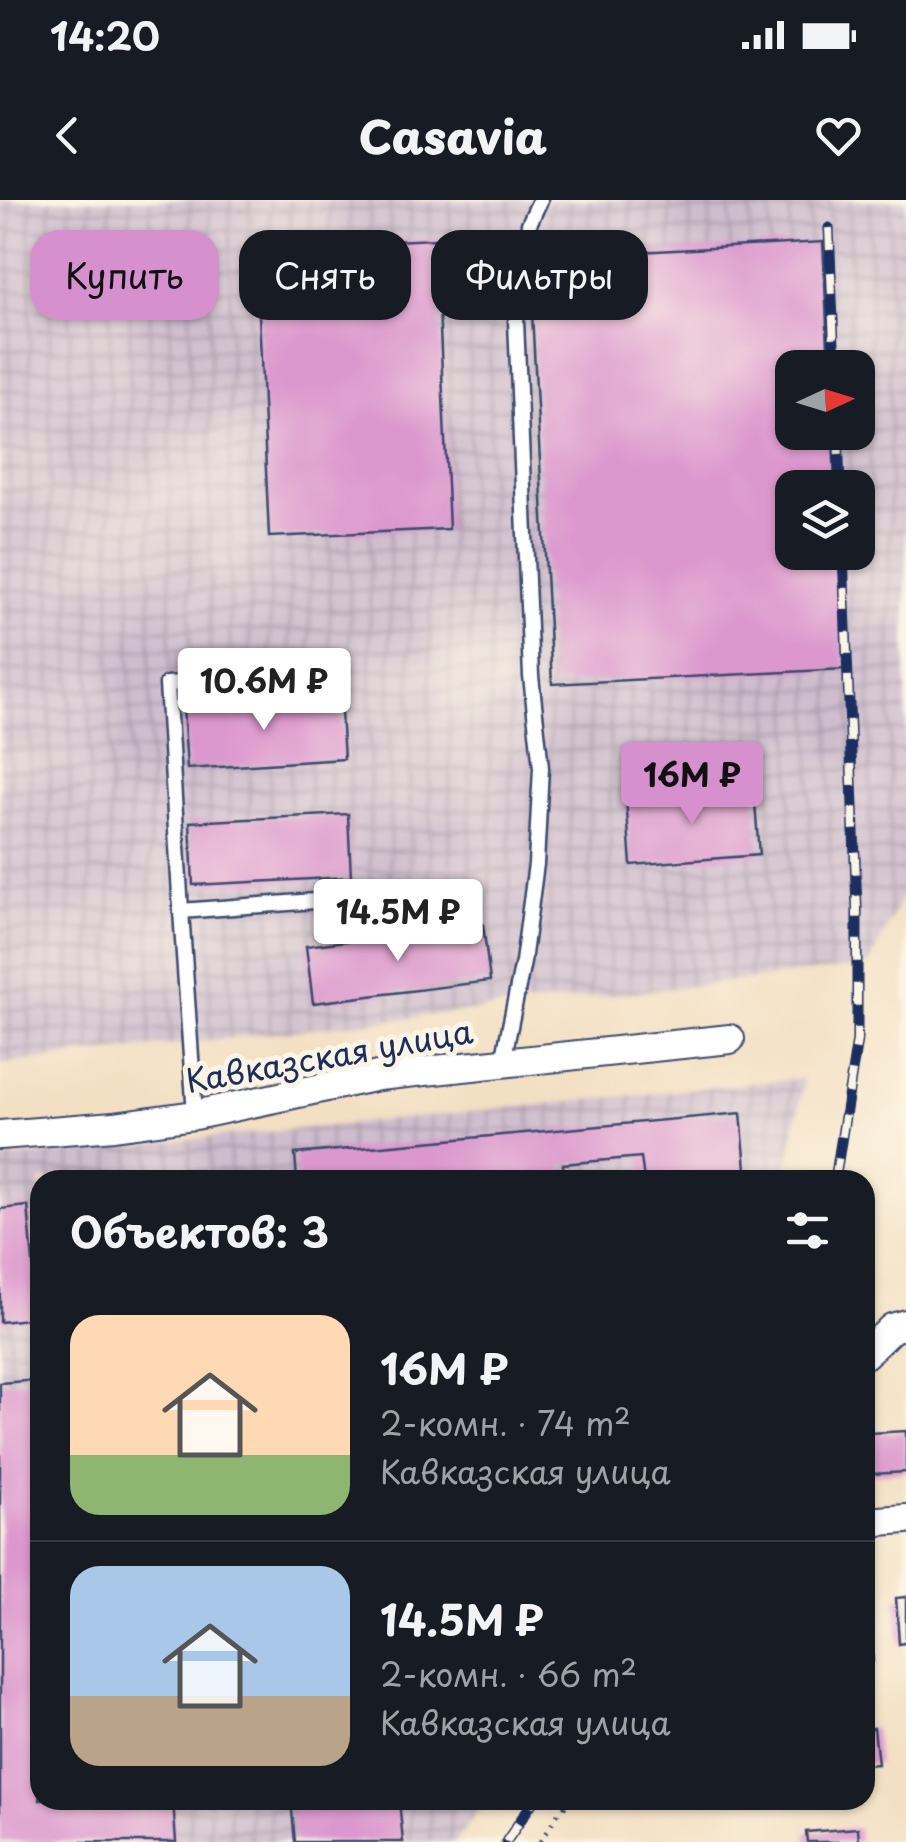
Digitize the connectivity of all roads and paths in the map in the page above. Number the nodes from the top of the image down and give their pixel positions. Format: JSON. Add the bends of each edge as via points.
{"nodes":[{"id":1,"x":540,"y":200,"type":"edge"},
{"id":2,"x":308,"y":673,"type":"dead end"},
{"id":3,"x":315,"y":901,"type":"dead end"},
{"id":4,"x":181,"y":910,"type":"junction"},
{"id":5,"x":730,"y":1038,"type":"dead end"},
{"id":6,"x":503,"y":1062,"type":"junction"},
{"id":7,"x":195,"y":1115,"type":"junction"},
{"id":8,"x":0,"y":1136,"type":"edge"},
{"id":9,"x":906,"y":1324,"type":"edge"},
{"id":10,"x":875,"y":1344,"type":"edge"},
{"id":11,"x":906,"y":1519,"type":"edge"},
{"id":12,"x":875,"y":1521,"type":"edge"},
{"id":13,"x":560,"y":1810,"type":"edge"},
{"id":14,"x":540,"y":1842,"type":"edge"}],
"edges":[{"from":1,"to":6,"type":"lane","via":[[529,224],[516,321],[541,768],[523,962]]},
{"from":2,"to":4,"type":"lane","via":[[167,684]]},
{"from":3,"to":4,"type":"lane"},
{"from":4,"to":7,"type":"lane"},
{"from":5,"to":6,"type":"street","name":"Кавказская улица"},
{"from":6,"to":7,"type":"street","name":"Кавказская улица","via":[[378,1076]]},
{"from":7,"to":8,"type":"street","name":"Кавказская улица"},
{"from":9,"to":10,"type":"street"},
{"from":11,"to":12,"type":"street"},
{"from":13,"to":14,"type":"path"}]}
